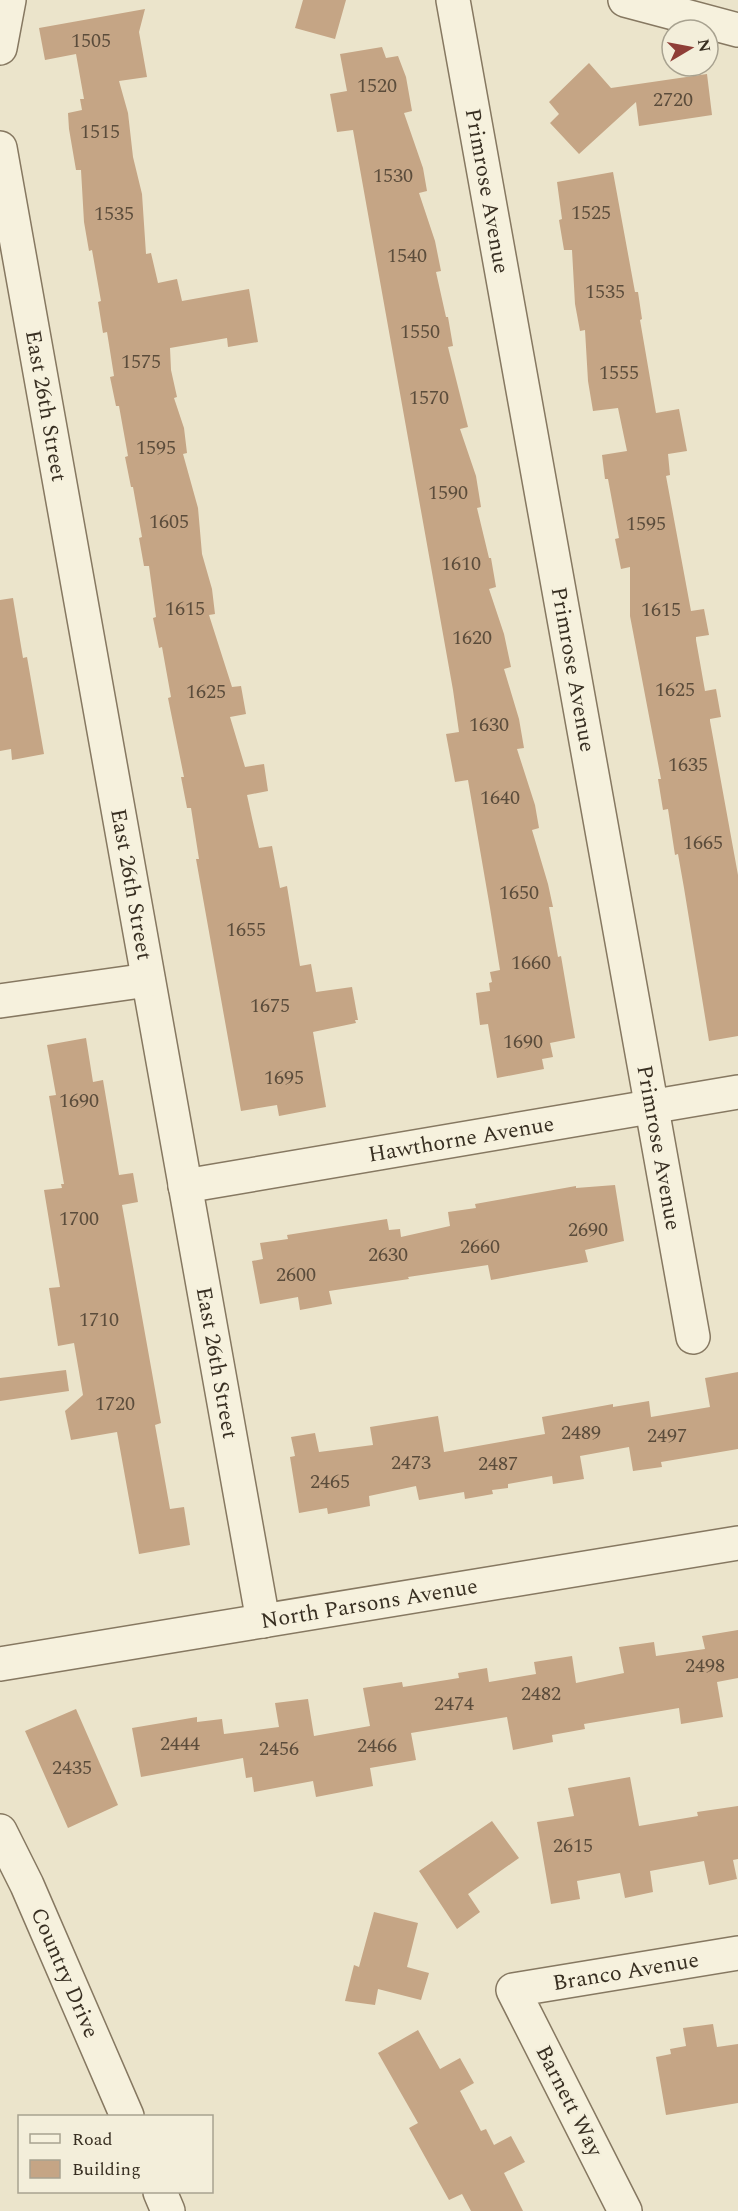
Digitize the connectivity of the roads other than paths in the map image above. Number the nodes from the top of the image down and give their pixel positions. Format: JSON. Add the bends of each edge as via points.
{"nodes":[{"id":1,"x":9,"y":0,"type":"edge"},
{"id":2,"x":453,"y":0,"type":"edge"},
{"id":3,"x":625,"y":0,"type":"edge"},
{"id":4,"x":738,"y":30,"type":"edge"},
{"id":5,"x":0,"y":48,"type":"edge"},
{"id":6,"x":0,"y":148,"type":"edge"},
{"id":7,"x":148,"y":980,"type":"junction"},
{"id":8,"x":0,"y":1001,"type":"edge"},
{"id":9,"x":738,"y":1092,"type":"edge"},
{"id":10,"x":652,"y":1107,"type":"junction"},
{"id":11,"x":185,"y":1186,"type":"junction"},
{"id":12,"x":693,"y":1337,"type":"dead end"},
{"id":13,"x":738,"y":1543,"type":"edge"},
{"id":14,"x":263,"y":1621,"type":"junction"},
{"id":15,"x":0,"y":1664,"type":"edge"},
{"id":16,"x":0,"y":1831,"type":"edge"},
{"id":17,"x":738,"y":1953,"type":"edge"},
{"id":18,"x":513,"y":1990,"type":"joint"},
{"id":19,"x":127,"y":2115,"type":"edge"},
{"id":20,"x":160,"y":2193,"type":"edge"},
{"id":21,"x":168,"y":2211,"type":"edge"},
{"id":22,"x":625,"y":2211,"type":"edge"}],
"edges":[{"from":1,"to":5,"type":"street"},
{"from":2,"to":10,"type":"street","name":"Primrose Avenue"},
{"from":3,"to":4,"type":"street"},
{"from":6,"to":7,"type":"street","name":"East 26th Street"},
{"from":7,"to":8,"type":"street"},
{"from":7,"to":11,"type":"street","name":"East 26th Street"},
{"from":9,"to":10,"type":"street","name":"Hawthorne Avenue"},
{"from":10,"to":11,"type":"street","name":"Hawthorne Avenue"},
{"from":10,"to":12,"type":"street","name":"Primrose Avenue"},
{"from":11,"to":14,"type":"street","name":"East 26th Street"},
{"from":13,"to":14,"type":"street","name":"North Parsons Avenue"},
{"from":14,"to":15,"type":"street","name":"North Parsons Avenue"},
{"from":16,"to":19,"type":"street","name":"Country Drive"},
{"from":17,"to":18,"type":"street","name":"Branco Avenue"},
{"from":18,"to":22,"type":"street","name":"Barnett Way"},
{"from":20,"to":21,"type":"street"}]}
